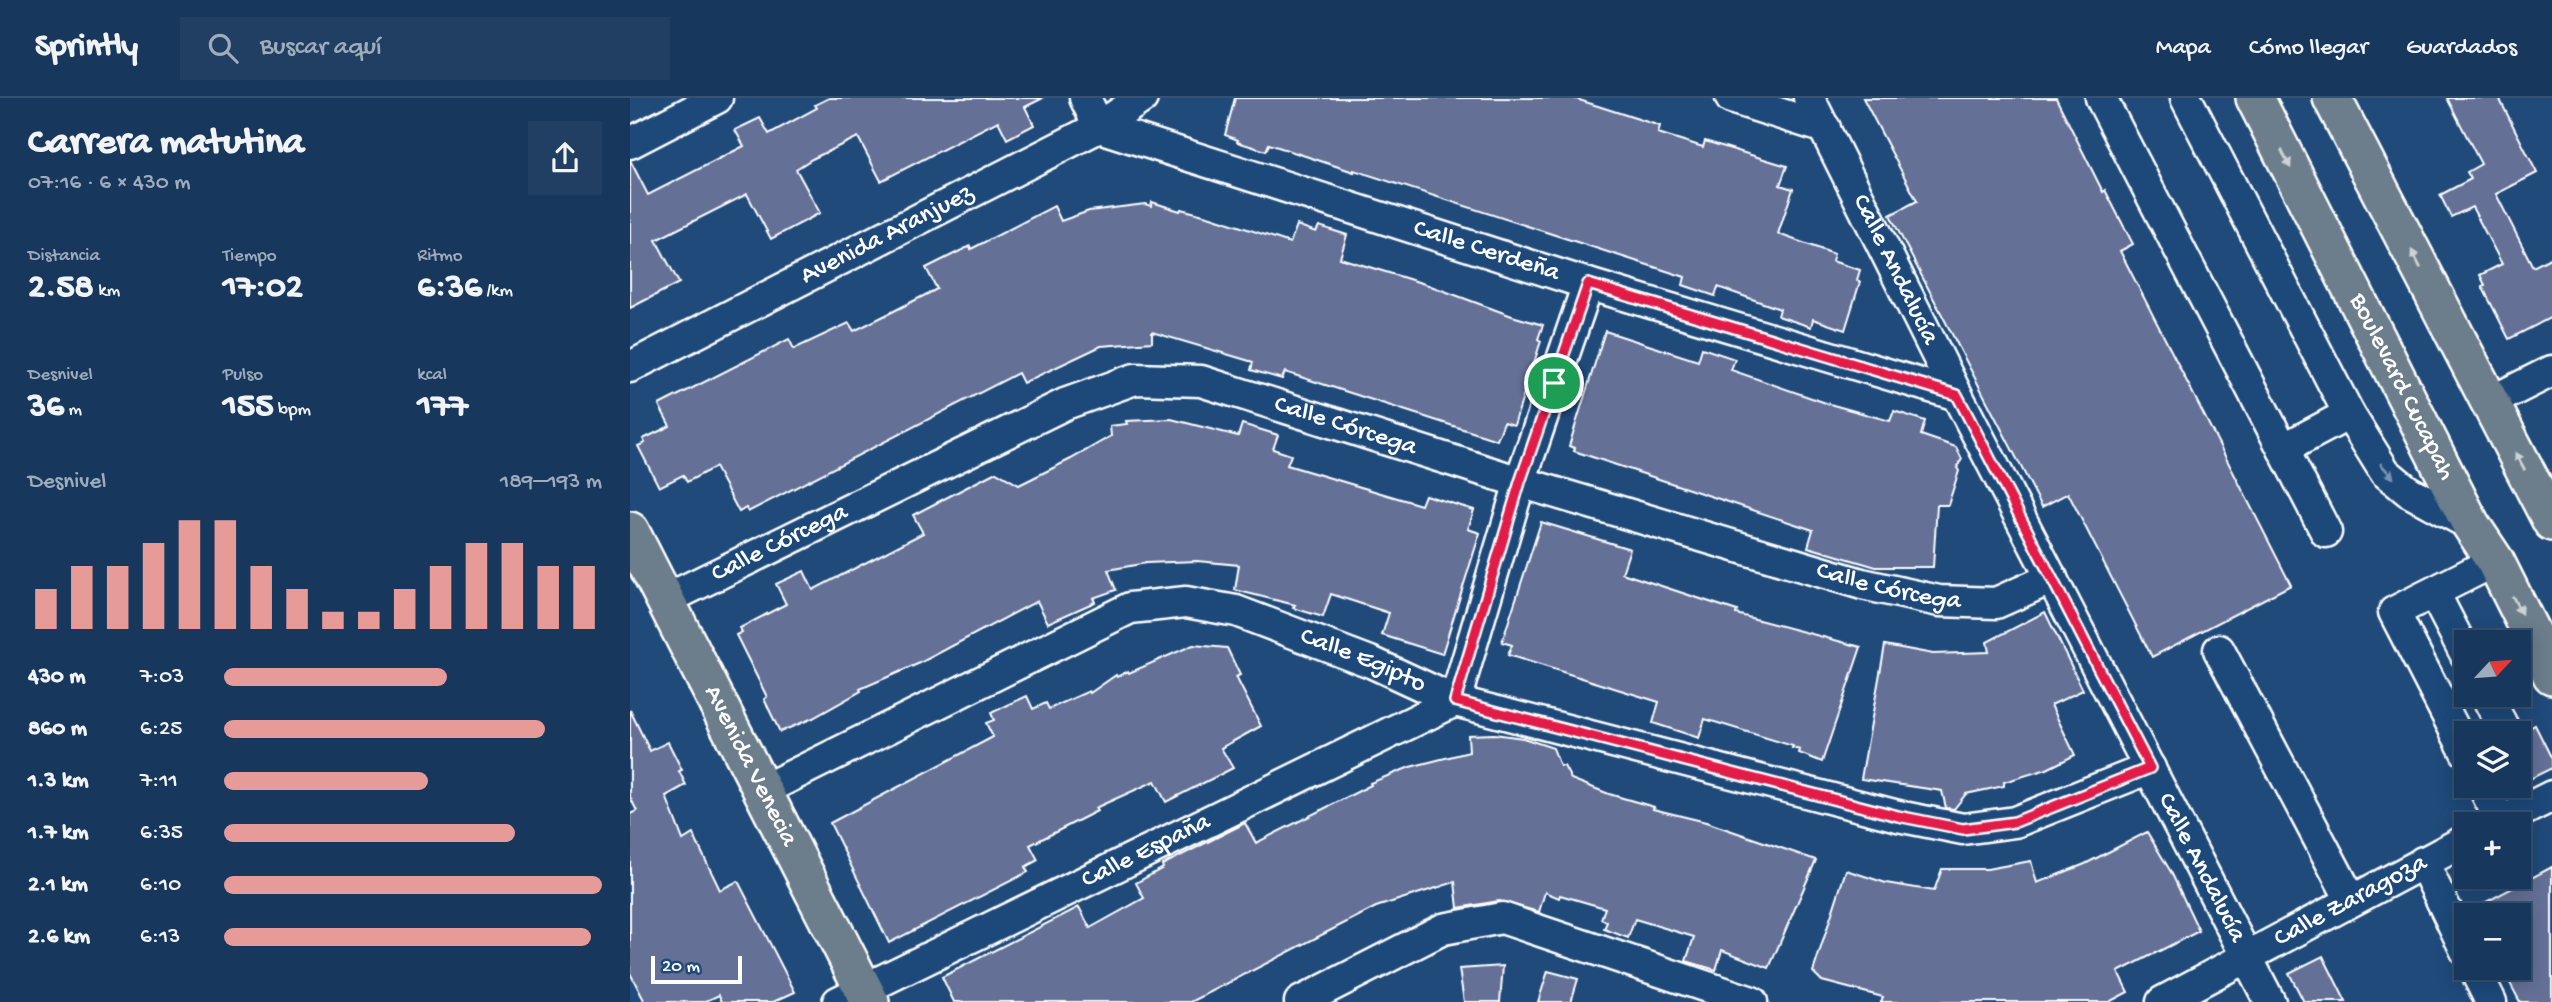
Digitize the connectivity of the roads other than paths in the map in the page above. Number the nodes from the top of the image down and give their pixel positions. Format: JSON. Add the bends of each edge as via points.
{"nodes":[{"id":1,"x":717,"y":98,"type":"edge"},
{"id":2,"x":1085,"y":98,"type":"edge"},
{"id":3,"x":1142,"y":98,"type":"edge"},
{"id":4,"x":1731,"y":98,"type":"edge"},
{"id":5,"x":1809,"y":98,"type":"edge"},
{"id":6,"x":2101,"y":98,"type":"edge"},
{"id":7,"x":2186,"y":98,"type":"edge"},
{"id":8,"x":2255,"y":98,"type":"edge"},
{"id":9,"x":2332,"y":98,"type":"edge"},
{"id":10,"x":1099,"y":127,"type":"junction"},
{"id":11,"x":1825,"y":128,"type":"junction"},
{"id":12,"x":630,"y":143,"type":"edge"},
{"id":13,"x":1588,"y":284,"type":"junction"},
{"id":14,"x":630,"y":367,"type":"edge"},
{"id":15,"x":2552,"y":371,"type":"edge"},
{"id":16,"x":1957,"y":395,"type":"junction"},
{"id":17,"x":2490,"y":402,"type":"junction"},
{"id":18,"x":2349,"y":414,"type":"junction"},
{"id":19,"x":2283,"y":449,"type":"junction"},
{"id":20,"x":1520,"y":482,"type":"junction"},
{"id":21,"x":2552,"y":522,"type":"edge"},
{"id":22,"x":2471,"y":525,"type":"junction"},
{"id":23,"x":630,"y":531,"type":"edge"},
{"id":24,"x":2326,"y":532,"type":"dead end"},
{"id":25,"x":2495,"y":561,"type":"junction"},
{"id":26,"x":2052,"y":578,"type":"junction"},
{"id":27,"x":2434,"y":593,"type":"junction"},
{"id":28,"x":665,"y":600,"type":"junction"},
{"id":29,"x":2454,"y":632,"type":"edge"},
{"id":30,"x":2220,"y":650,"type":"dead end"},
{"id":31,"x":2552,"y":675,"type":"edge"},
{"id":32,"x":1455,"y":701,"type":"junction"},
{"id":33,"x":2454,"y":727,"type":"edge"},
{"id":34,"x":2150,"y":768,"type":"junction"},
{"id":35,"x":763,"y":790,"type":"junction"},
{"id":36,"x":2552,"y":796,"type":"edge"},
{"id":37,"x":2521,"y":812,"type":"edge"},
{"id":38,"x":2454,"y":846,"type":"edge"},
{"id":39,"x":2423,"y":862,"type":"junction"},
{"id":40,"x":2351,"y":900,"type":"junction"},
{"id":41,"x":2454,"y":926,"type":"edge"},
{"id":42,"x":2247,"y":956,"type":"junction"},
{"id":43,"x":2480,"y":980,"type":"edge"},
{"id":44,"x":857,"y":998,"type":"edge"},
{"id":45,"x":1300,"y":1002,"type":"edge"},
{"id":46,"x":1752,"y":1002,"type":"edge"},
{"id":47,"x":2162,"y":1002,"type":"edge"},
{"id":48,"x":2270,"y":1002,"type":"edge"},
{"id":49,"x":2491,"y":1002,"type":"edge"}],
"edges":[{"from":1,"to":12,"type":"street"},
{"from":2,"to":10,"type":"street"},
{"from":3,"to":10,"type":"street","name":"Avenida Aranjuez"},
{"from":4,"to":11,"type":"street"},
{"from":5,"to":11,"type":"street","name":"Calle Andalucía"},
{"from":6,"to":19,"type":"street"},
{"from":7,"to":18,"type":"street"},
{"from":8,"to":22,"type":"main road","name":"Boulevard Cucapah","one_way":true},
{"from":17,"to":9,"type":"main road","one_way":true},
{"from":10,"to":13,"type":"street","name":"Calle Cerdeña"},
{"from":10,"to":14,"type":"street","name":"Avenida Aranjuez"},
{"from":11,"to":16,"type":"street","name":"Calle Andalucía"},
{"from":13,"to":16,"type":"street","name":"Calle Cerdeña"},
{"from":13,"to":20,"type":"street"},
{"from":15,"to":17,"type":"street"},
{"from":16,"to":26,"type":"street","name":"Calle Andalucía"},
{"from":21,"to":17,"type":"main road","one_way":true},
{"from":18,"to":19,"type":"street"},
{"from":18,"to":22,"type":"street","one_way":true,"via":[[2385,472],[2409,491]]},
{"from":19,"to":24,"type":"street"},
{"from":20,"to":26,"type":"street","name":"Calle Córcega","via":[[1862,584],[1939,601],[1996,603]]},
{"from":20,"to":28,"type":"street","name":"Calle Córcega","via":[[1201,381],[1135,379],[1065,404]]},
{"from":20,"to":32,"type":"street"},
{"from":22,"to":25,"type":"main road","name":"Boulevard Cucapah"},
{"from":23,"to":28,"type":"main road","name":"Avenida Venecia"},
{"from":25,"to":27,"type":"street"},
{"from":25,"to":31,"type":"main road","name":"Boulevard Cucapah","one_way":true},
{"from":26,"to":34,"type":"street","name":"Calle Andalucía"},
{"from":27,"to":29,"type":"street"},
{"from":27,"to":33,"type":"street","via":[[2395,612]]},
{"from":28,"to":35,"type":"main road","name":"Avenida Venecia"},
{"from":30,"to":40,"type":"street"},
{"from":32,"to":34,"type":"street","name":"Calle Egipto","via":[[1963,829],[2015,822]]},
{"from":32,"to":35,"type":"street","name":"Calle Egipto","via":[[1373,663],[1236,611],[1186,601],[1130,608]]},
{"from":32,"to":44,"type":"street","name":"Calle España"},
{"from":34,"to":42,"type":"street","name":"Calle Andalucía"},
{"from":35,"to":44,"type":"main road","name":"Avenida Venecia"},
{"from":36,"to":37,"type":"street"},
{"from":38,"to":39,"type":"street","name":"Calle Zaragoza"},
{"from":39,"to":40,"type":"street","name":"Calle Zaragoza"},
{"from":39,"to":41,"type":"street"},
{"from":40,"to":42,"type":"street","name":"Calle Zaragoza"},
{"from":42,"to":47,"type":"street","name":"Calle Zaragoza"},
{"from":42,"to":48,"type":"street","name":"Calle Andalucía"},
{"from":43,"to":49,"type":"street"},
{"from":45,"to":46,"type":"street","via":[[1443,929],[1502,918]]}]}
